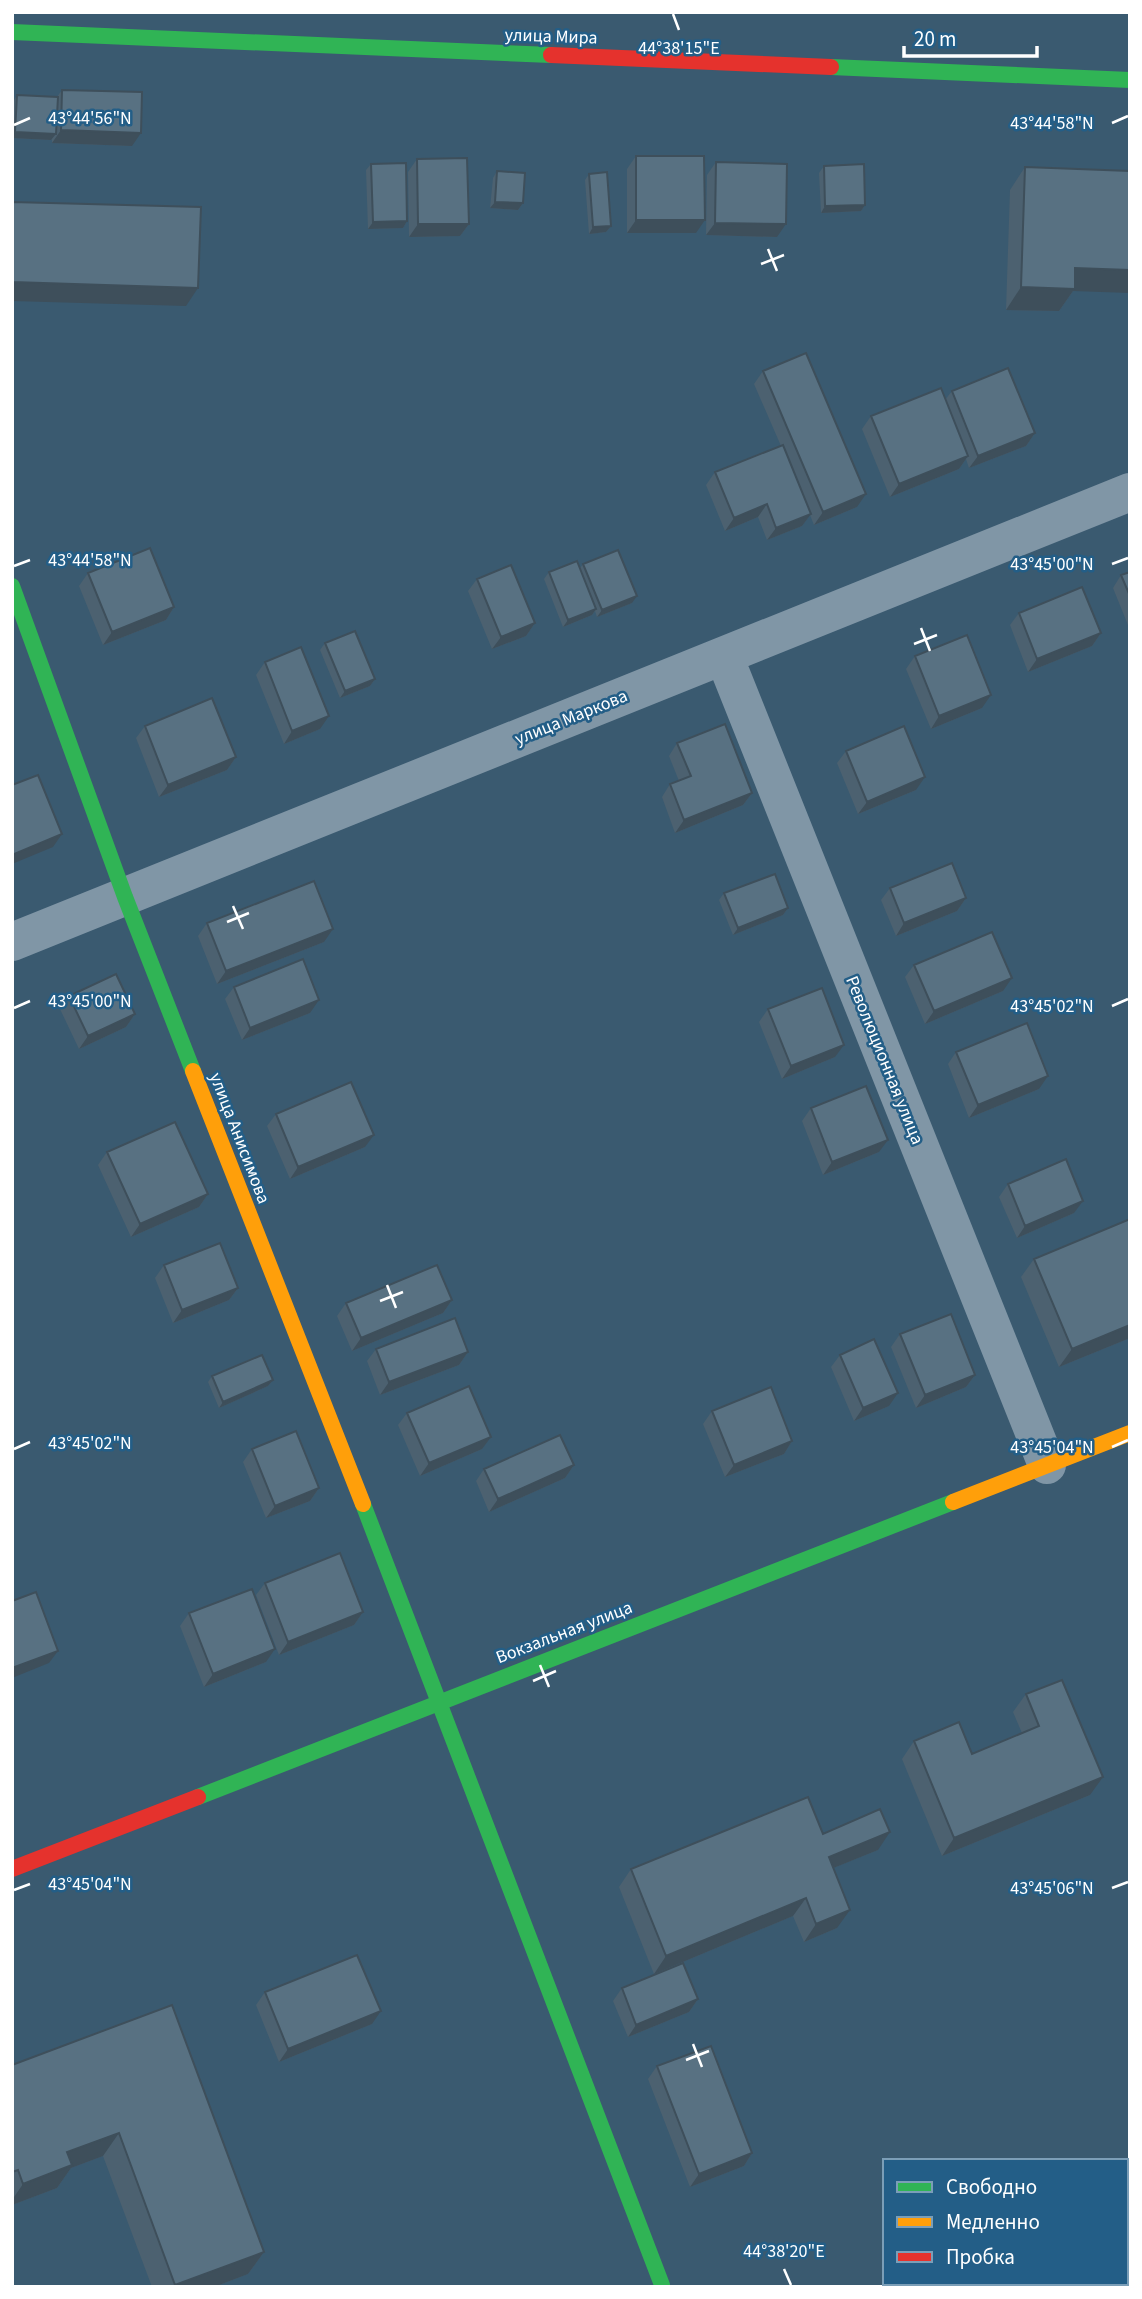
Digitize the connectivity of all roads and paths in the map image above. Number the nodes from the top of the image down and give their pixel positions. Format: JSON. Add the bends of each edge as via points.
{"nodes":[{"id":1,"x":12,"y":32,"type":"edge"},
{"id":2,"x":1130,"y":80,"type":"edge"},
{"id":3,"x":1130,"y":492,"type":"edge"},
{"id":4,"x":12,"y":586,"type":"edge"},
{"id":5,"x":724,"y":656,"type":"junction"},
{"id":6,"x":125,"y":897,"type":"junction"},
{"id":7,"x":12,"y":942,"type":"edge"},
{"id":8,"x":1130,"y":1433,"type":"edge"},
{"id":9,"x":1047,"y":1465,"type":"junction"},
{"id":10,"x":440,"y":1701,"type":"junction"},
{"id":11,"x":12,"y":1868,"type":"edge"},
{"id":12,"x":662,"y":2286,"type":"edge"}],
"edges":[{"from":1,"to":2,"type":"street","name":"улица Мира"},
{"from":3,"to":5,"type":"street","name":"улица Маркова"},
{"from":4,"to":6,"type":"street","name":"улица Анисимова"},
{"from":5,"to":6,"type":"street","name":"улица Маркова"},
{"from":5,"to":9,"type":"street","name":"Революционная улица"},
{"from":6,"to":7,"type":"street","name":"улица Маркова"},
{"from":6,"to":10,"type":"street","name":"улица Анисимова"},
{"from":8,"to":9,"type":"street","name":"Вокзальная улица"},
{"from":9,"to":10,"type":"street","name":"Вокзальная улица"},
{"from":10,"to":11,"type":"street","name":"Вокзальная улица"},
{"from":10,"to":12,"type":"street","name":"улица Анисимова"}]}
